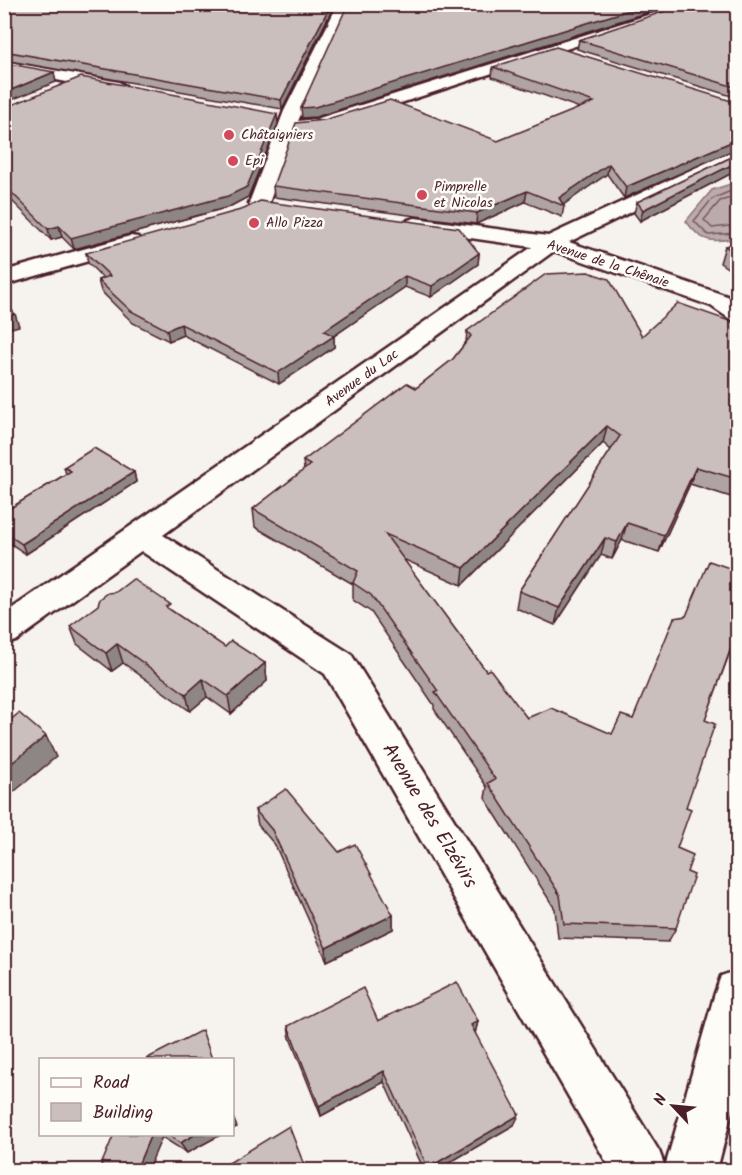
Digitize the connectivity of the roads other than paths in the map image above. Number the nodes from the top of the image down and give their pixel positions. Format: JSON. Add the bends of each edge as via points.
{"nodes":[{"id":1,"x":345,"y":4,"type":"edge"},
{"id":2,"x":698,"y":4,"type":"edge"},
{"id":3,"x":554,"y":49,"type":"junction"},
{"id":4,"x":583,"y":59,"type":"edge"},
{"id":5,"x":4,"y":65,"type":"edge"},
{"id":6,"x":80,"y":80,"type":"junction"},
{"id":7,"x":139,"y":91,"type":"edge"},
{"id":8,"x":48,"y":93,"type":"edge"},
{"id":9,"x":285,"y":121,"type":"junction"},
{"id":10,"x":738,"y":153,"type":"edge"},
{"id":11,"x":259,"y":203,"type":"junction"},
{"id":12,"x":282,"y":206,"type":"edge"},
{"id":13,"x":237,"y":213,"type":"edge"},
{"id":14,"x":399,"y":222,"type":"edge"},
{"id":15,"x":147,"y":237,"type":"edge"},
{"id":16,"x":551,"y":243,"type":"junction"},
{"id":17,"x":4,"y":278,"type":"edge"},
{"id":18,"x":738,"y":314,"type":"edge"},
{"id":19,"x":141,"y":536,"type":"junction"},
{"id":20,"x":4,"y":632,"type":"edge"},
{"id":21,"x":738,"y":993,"type":"edge"},
{"id":22,"x":640,"y":1170,"type":"edge"},
{"id":23,"x":691,"y":1170,"type":"edge"}],
"edges":[{"from":1,"to":9,"type":"street"},
{"from":2,"to":3,"type":"street"},
{"from":3,"to":4,"type":"street"},
{"from":3,"to":9,"type":"street","via":[[318,124]]},
{"from":5,"to":6,"type":"street"},
{"from":6,"to":7,"type":"street"},
{"from":6,"to":8,"type":"street"},
{"from":9,"to":11,"type":"street"},
{"from":10,"to":16,"type":"street","name":"Avenue du Lac"},
{"from":11,"to":12,"type":"street"},
{"from":11,"to":13,"type":"street"},
{"from":14,"to":16,"type":"street","name":"Avenue de la Chênaie"},
{"from":15,"to":17,"type":"street"},
{"from":16,"to":18,"type":"street","name":"Avenue de la Chênaie","via":[[718,301]]},
{"from":16,"to":19,"type":"street","name":"Avenue du Lac"},
{"from":19,"to":20,"type":"street","name":"Avenue du Lac"},
{"from":19,"to":22,"type":"street","name":"Avenue des Elzévirs","via":[[338,664]]},
{"from":21,"to":23,"type":"street"}]}
